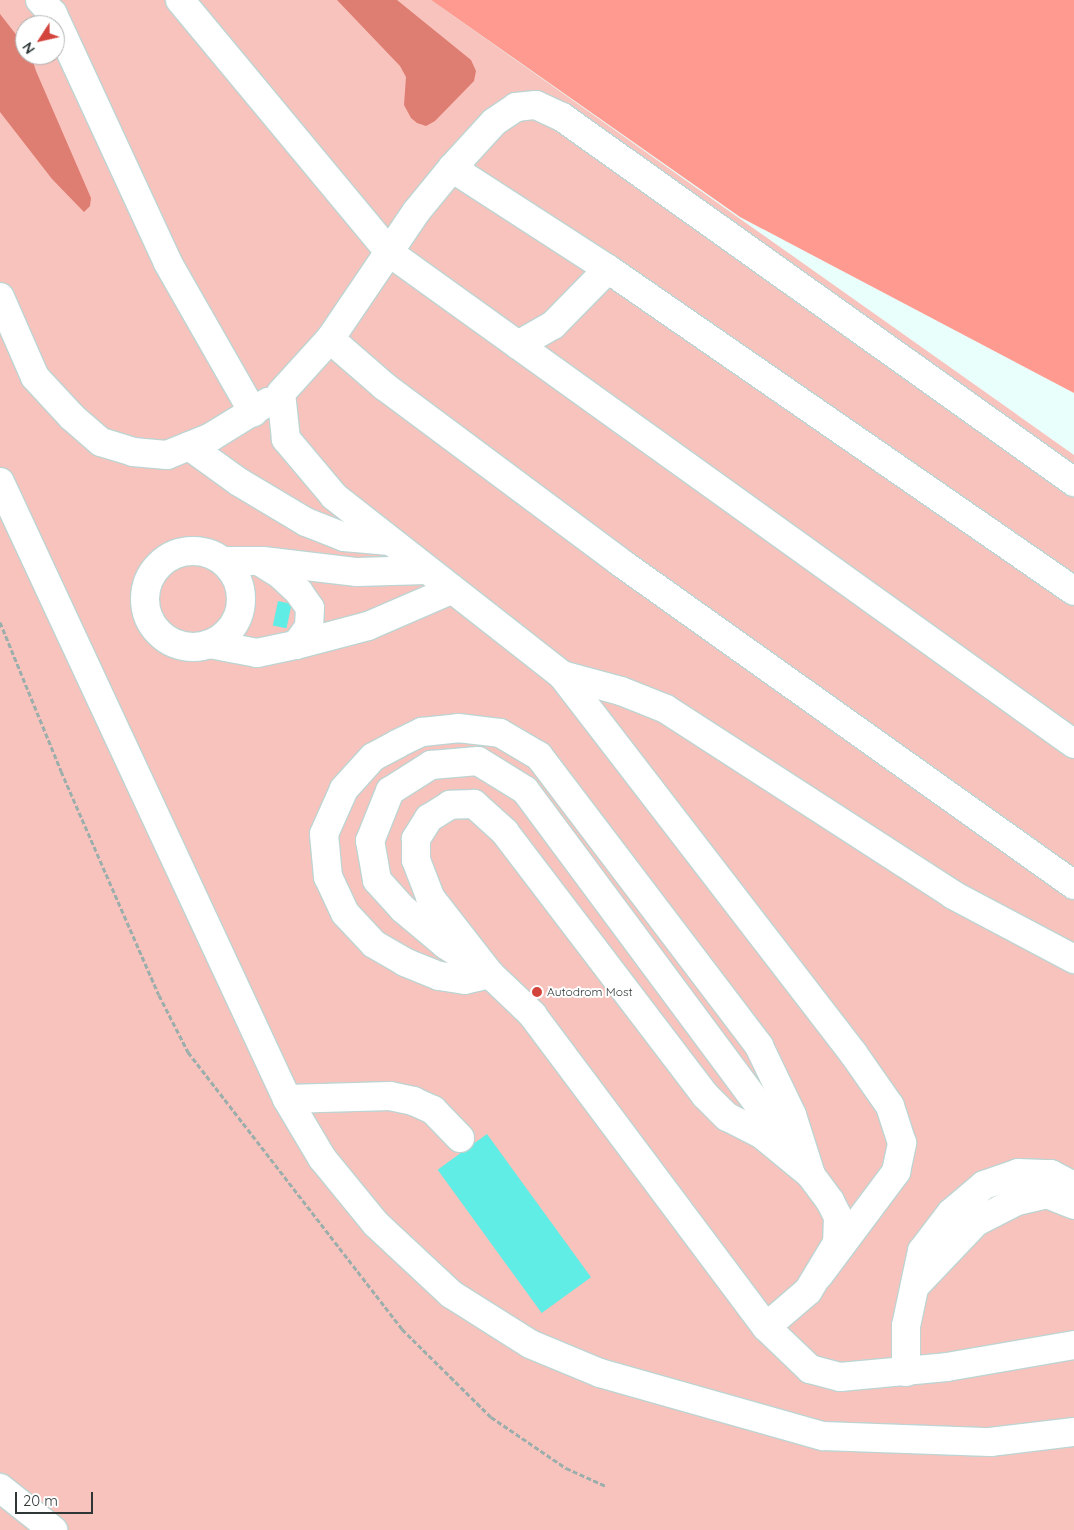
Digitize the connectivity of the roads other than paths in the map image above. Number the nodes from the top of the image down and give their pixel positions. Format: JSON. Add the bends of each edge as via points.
{"nodes":[{"id":1,"x":40,"y":0,"type":"edge"},
{"id":2,"x":180,"y":0,"type":"edge"},
{"id":3,"x":452,"y":168,"type":"junction"},
{"id":4,"x":390,"y":253,"type":"junction"},
{"id":5,"x":608,"y":269,"type":"junction"},
{"id":6,"x":0,"y":297,"type":"edge"},
{"id":7,"x":330,"y":339,"type":"junction"},
{"id":8,"x":518,"y":345,"type":"junction"},
{"id":9,"x":281,"y":393,"type":"junction"},
{"id":10,"x":252,"y":412,"type":"junction"},
{"id":11,"x":188,"y":446,"type":"junction"},
{"id":12,"x":0,"y":482,"type":"edge"},
{"id":13,"x":1074,"y":482,"type":"edge"},
{"id":14,"x":390,"y":541,"type":"junction"},
{"id":15,"x":223,"y":561,"type":"junction"},
{"id":16,"x":260,"y":561,"type":"junction"},
{"id":17,"x":426,"y":570,"type":"junction"},
{"id":18,"x":451,"y":590,"type":"junction"},
{"id":19,"x":1074,"y":591,"type":"edge"},
{"id":20,"x":210,"y":644,"type":"junction"},
{"id":21,"x":296,"y":645,"type":"junction"},
{"id":22,"x":562,"y":675,"type":"junction"},
{"id":23,"x":1074,"y":744,"type":"edge"},
{"id":24,"x":1074,"y":885,"type":"edge"},
{"id":25,"x":1074,"y":959,"type":"edge"},
{"id":26,"x":490,"y":974,"type":"junction"},
{"id":27,"x":287,"y":1099,"type":"junction"},
{"id":28,"x":460,"y":1138,"type":"dead end"},
{"id":29,"x":811,"y":1175,"type":"junction"},
{"id":30,"x":1074,"y":1186,"type":"edge"},
{"id":31,"x":1074,"y":1205,"type":"edge"},
{"id":32,"x":819,"y":1275,"type":"junction"},
{"id":33,"x":915,"y":1286,"type":"junction"},
{"id":34,"x":766,"y":1327,"type":"junction"},
{"id":35,"x":1074,"y":1345,"type":"edge"},
{"id":36,"x":906,"y":1372,"type":"junction"},
{"id":37,"x":1074,"y":1432,"type":"edge"},
{"id":38,"x":0,"y":1488,"type":"edge"},
{"id":39,"x":53,"y":1530,"type":"edge"}],
"edges":[{"from":1,"to":10,"type":"lane","via":[[53,14],[168,263]]},
{"from":2,"to":4,"type":"lane"},
{"from":3,"to":4,"type":"lane","via":[[416,212]]},
{"from":3,"to":5,"type":"lane"},
{"from":3,"to":13,"type":"lane","via":[[494,122],[516,107],[536,105],[562,117]]},
{"from":4,"to":7,"type":"lane"},
{"from":4,"to":8,"type":"lane"},
{"from":5,"to":8,"type":"lane","via":[[553,325]]},
{"from":5,"to":19,"type":"lane"},
{"from":6,"to":11,"type":"lane","via":[[35,376],[72,418],[101,442],[133,452],[167,455]]},
{"from":7,"to":9,"type":"lane"},
{"from":7,"to":24,"type":"lane","via":[[384,386],[620,562]]},
{"from":8,"to":23,"type":"lane"},
{"from":9,"to":10,"type":"lane"},
{"from":9,"to":14,"type":"lane","via":[[286,439],[334,496]]},
{"from":10,"to":11,"type":"lane","via":[[211,437]]},
{"from":11,"to":14,"type":"lane","via":[[239,482],[306,522],[344,537]]},
{"from":12,"to":27,"type":"lane"},
{"from":14,"to":17,"type":"lane"},
{"from":15,"to":16,"type":"lane"},
{"from":15,"to":20,"type":"lane","via":[[240,586],[239,614],[233,627]]},
{"from":15,"to":20,"type":"lane","via":[[208,552],[192,550],[175,554],[161,562],[150,575],[145,591],[145,608],[162,636],[194,647]]},
{"from":16,"to":17,"type":"lane","via":[[358,572]]},
{"from":16,"to":21,"type":"lane","via":[[281,575],[310,608],[309,627]]},
{"from":17,"to":18,"type":"lane"},
{"from":18,"to":21,"type":"lane","via":[[368,626]]},
{"from":18,"to":22,"type":"lane"},
{"from":20,"to":21,"type":"lane","via":[[257,653]]},
{"from":22,"to":25,"type":"lane","via":[[622,691],[666,709],[953,895]]},
{"from":22,"to":32,"type":"lane","via":[[853,1053],[890,1106],[902,1143],[896,1172]]},
{"from":26,"to":29,"type":"lane","via":[[430,897],[416,860],[416,839],[429,818],[450,805],[474,804],[505,832],[705,1095],[727,1118],[761,1134]]},
{"from":26,"to":29,"type":"lane","via":[[446,945],[403,909],[377,880],[370,841],[390,791],[431,765],[478,761],[525,790]]},
{"from":26,"to":29,"type":"lane","via":[[465,980],[439,976],[374,944],[345,913],[328,877],[324,834],[344,789],[373,757],[422,732],[458,728],[500,733],[539,756],[759,1046],[792,1115]]},
{"from":26,"to":34,"type":"lane","via":[[532,1015]]},
{"from":27,"to":28,"type":"lane","via":[[390,1096],[413,1101],[433,1110]]},
{"from":27,"to":37,"type":"lane","via":[[322,1158],[376,1224],[451,1294],[530,1344],[600,1373],[823,1436],[990,1442]]},
{"from":29,"to":32,"type":"lane","via":[[838,1217],[837,1243]]},
{"from":30,"to":33,"type":"lane","via":[[1051,1174],[1018,1173],[984,1185],[951,1213],[922,1251]]},
{"from":31,"to":33,"type":"lane","via":[[1047,1194],[1017,1201],[976,1222]]},
{"from":32,"to":34,"type":"lane","via":[[808,1291]]},
{"from":33,"to":36,"type":"lane","via":[[906,1326]]},
{"from":34,"to":36,"type":"lane","via":[[810,1368],[840,1376]]},
{"from":35,"to":36,"type":"lane"},
{"from":38,"to":39,"type":"lane"}]}
